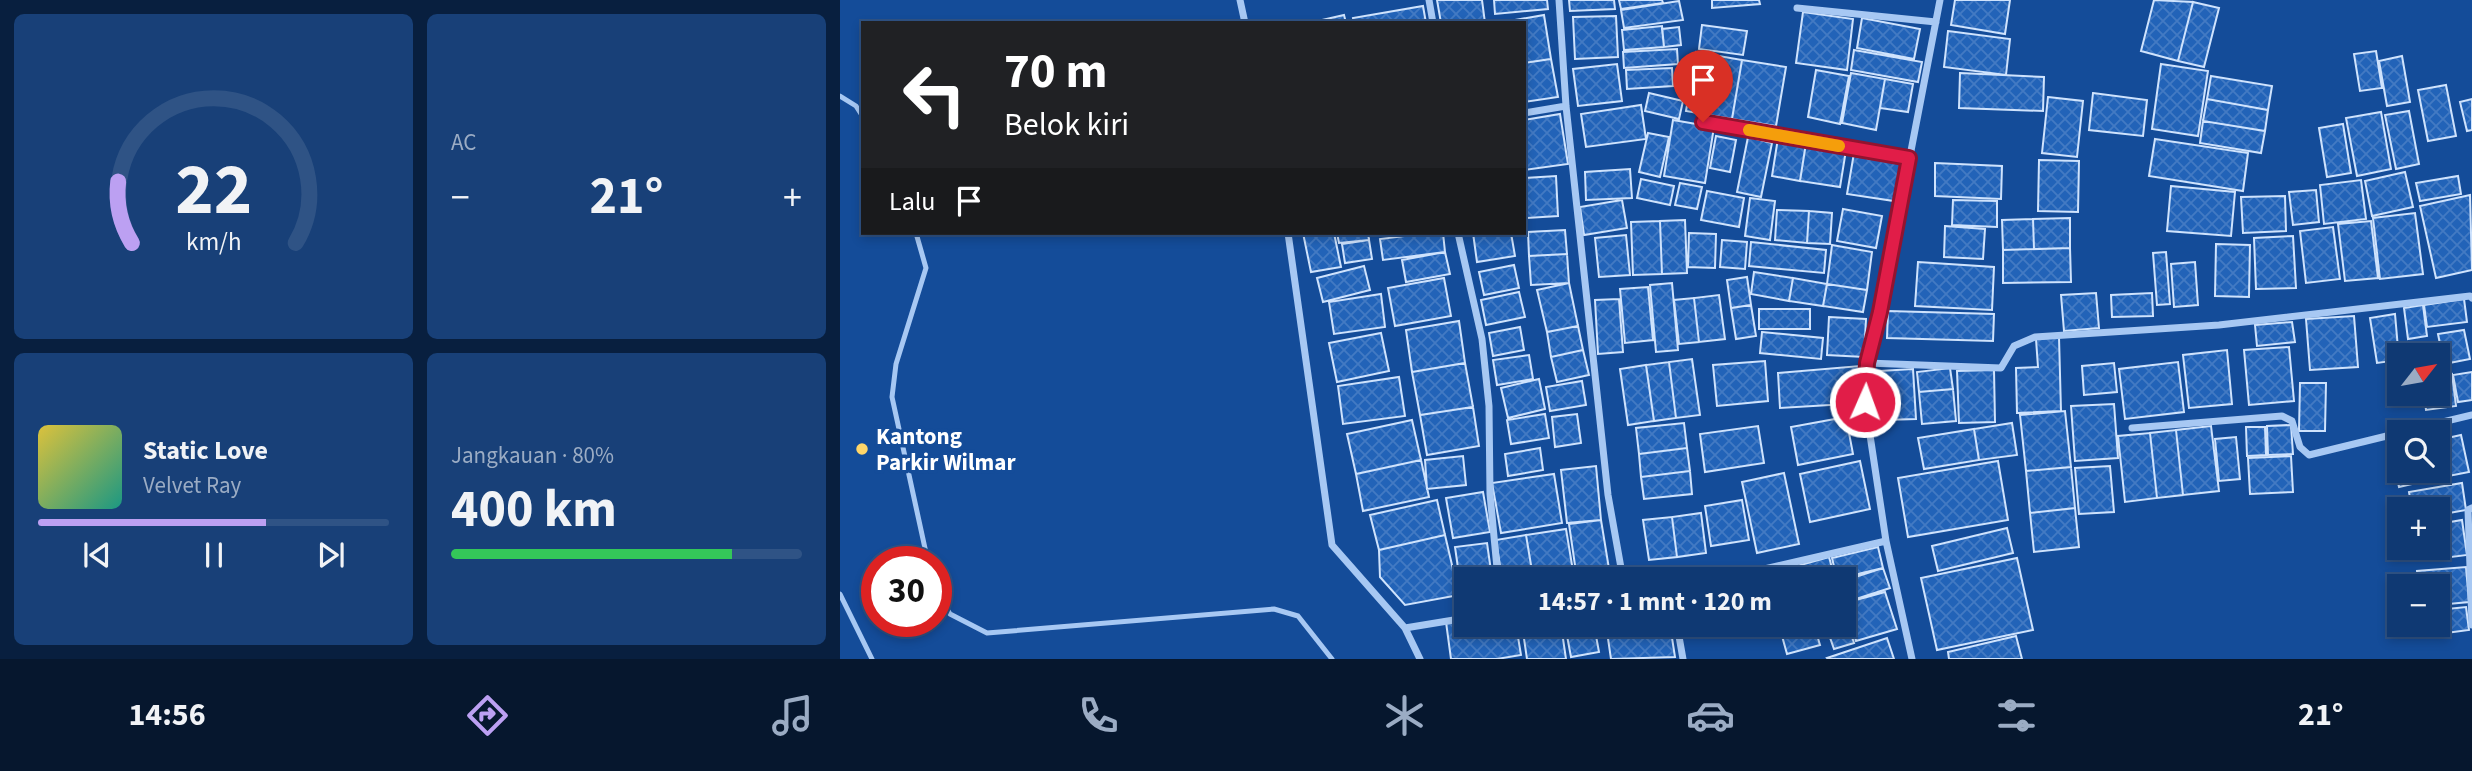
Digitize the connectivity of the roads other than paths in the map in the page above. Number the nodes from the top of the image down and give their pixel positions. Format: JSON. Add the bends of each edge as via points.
{"nodes":[{"id":1,"x":1240,"y":0,"type":"edge"},
{"id":2,"x":1429,"y":0,"type":"edge"},
{"id":3,"x":1559,"y":0,"type":"edge"},
{"id":4,"x":1941,"y":0,"type":"edge"},
{"id":5,"x":1797,"y":8,"type":"dead end"},
{"id":6,"x":1245,"y":21,"type":"edge"},
{"id":7,"x":1433,"y":21,"type":"edge"},
{"id":8,"x":1936,"y":22,"type":"junction"},
{"id":9,"x":840,"y":96,"type":"edge"},
{"id":10,"x":1566,"y":106,"type":"junction"},
{"id":11,"x":1526,"y":113,"type":"edge"},
{"id":12,"x":861,"y":114,"type":"edge"},
{"id":13,"x":1703,"y":122,"type":"dead end"},
{"id":14,"x":1909,"y":158,"type":"junction"},
{"id":15,"x":917,"y":235,"type":"edge"},
{"id":16,"x":1288,"y":235,"type":"edge"},
{"id":17,"x":1458,"y":235,"type":"edge"},
{"id":18,"x":2472,"y":298,"type":"edge"},
{"id":19,"x":1867,"y":363,"type":"junction"},
{"id":20,"x":2472,"y":415,"type":"edge"},
{"id":21,"x":2450,"y":420,"type":"edge"},
{"id":22,"x":2132,"y":428,"type":"dead end"},
{"id":23,"x":2387,"y":436,"type":"edge"},
{"id":24,"x":2472,"y":508,"type":"edge"},
{"id":25,"x":1886,"y":541,"type":"junction"},
{"id":26,"x":925,"y":546,"type":"edge"},
{"id":27,"x":1497,"y":567,"type":"edge"},
{"id":28,"x":1621,"y":567,"type":"edge"},
{"id":29,"x":1773,"y":567,"type":"edge"},
{"id":30,"x":840,"y":594,"type":"edge"},
{"id":31,"x":952,"y":615,"type":"edge"},
{"id":32,"x":1454,"y":620,"type":"edge"},
{"id":33,"x":2472,"y":625,"type":"edge"},
{"id":34,"x":1405,"y":628,"type":"junction"},
{"id":35,"x":1679,"y":637,"type":"edge"},
{"id":36,"x":872,"y":659,"type":"edge"},
{"id":37,"x":1332,"y":659,"type":"edge"},
{"id":38,"x":1420,"y":659,"type":"edge"},
{"id":39,"x":1683,"y":659,"type":"edge"},
{"id":40,"x":1912,"y":659,"type":"edge"}],
"edges":[{"from":1,"to":6,"type":"street"},
{"from":2,"to":7,"type":"street"},
{"from":3,"to":10,"type":"street"},
{"from":4,"to":8,"type":"street"},
{"from":5,"to":8,"type":"street"},
{"from":8,"to":14,"type":"street"},
{"from":9,"to":12,"type":"lane"},
{"from":10,"to":11,"type":"street"},
{"from":10,"to":28,"type":"street","via":[[1608,495]]},
{"from":13,"to":14,"type":"street"},
{"from":14,"to":19,"type":"street"},
{"from":15,"to":26,"type":"lane","via":[[926,268],[896,364],[892,397]]},
{"from":16,"to":34,"type":"street","via":[[1332,545]]},
{"from":17,"to":27,"type":"street","via":[[1482,339]]},
{"from":18,"to":19,"type":"street","via":[[2218,325],[2035,337],[2014,346],[2001,368]]},
{"from":19,"to":25,"type":"street","via":[[1865,402]]},
{"from":20,"to":21,"type":"street"},
{"from":22,"to":23,"type":"street","via":[[2282,416],[2292,421],[2300,447],[2309,455]]},
{"from":24,"to":33,"type":"street","via":[[2468,510]]},
{"from":25,"to":29,"type":"street"},
{"from":25,"to":40,"type":"street"},
{"from":30,"to":36,"type":"lane"},
{"from":31,"to":37,"type":"lane","via":[[987,633],[1274,609],[1297,616]]},
{"from":32,"to":34,"type":"street"},
{"from":34,"to":38,"type":"street"},
{"from":35,"to":39,"type":"street"}]}
